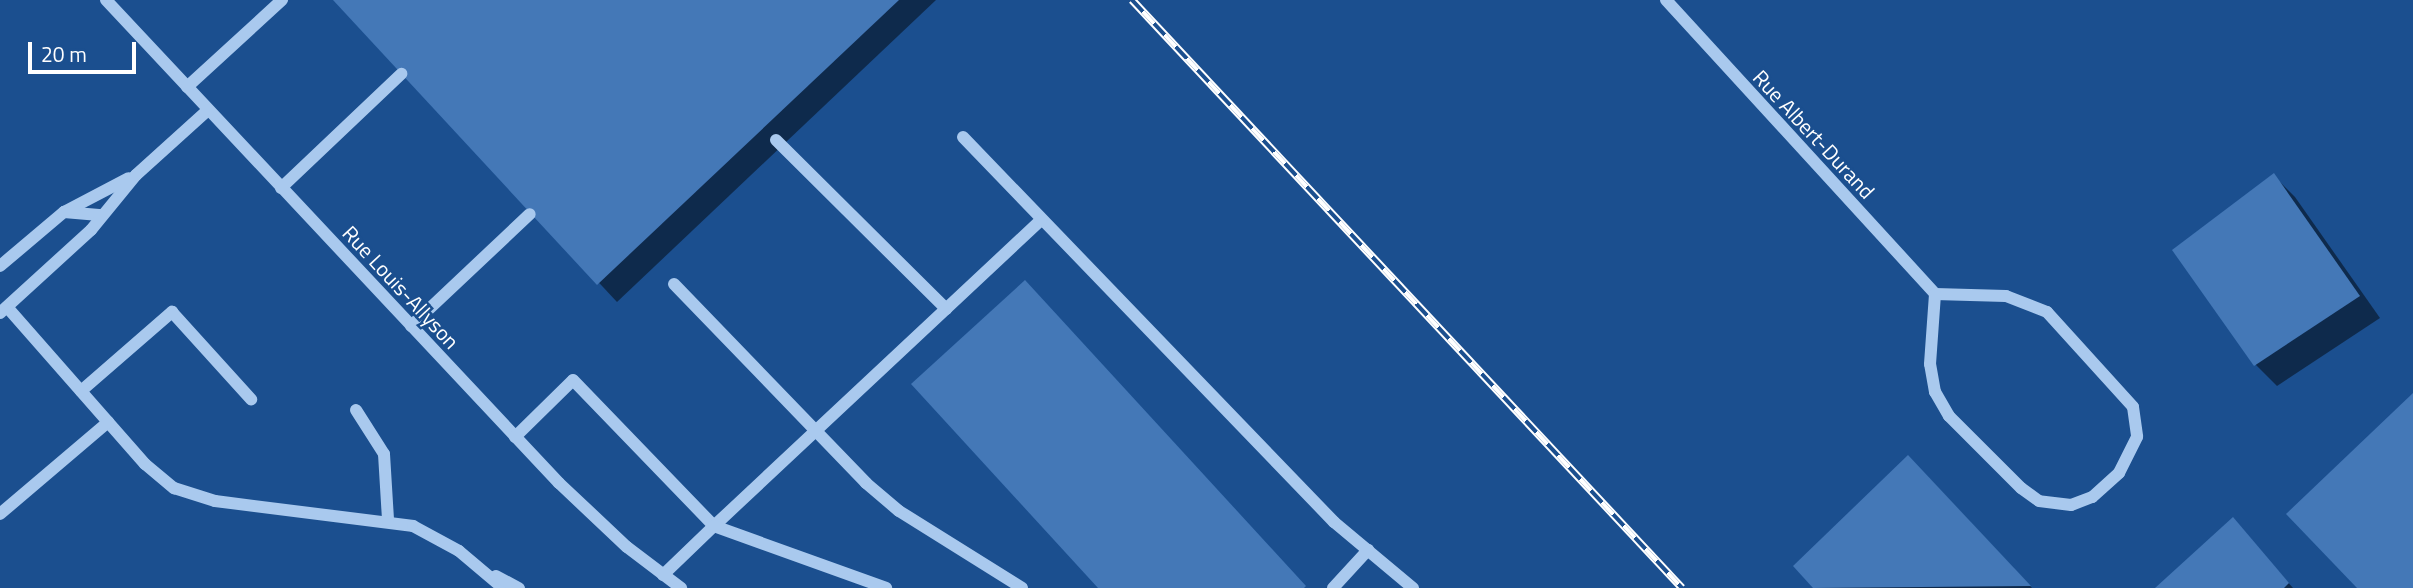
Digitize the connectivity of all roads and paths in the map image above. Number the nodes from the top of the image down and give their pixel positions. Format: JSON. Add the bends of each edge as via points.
{"nodes":[{"id":1,"x":282,"y":0,"type":"edge"},
{"id":2,"x":1666,"y":0,"type":"edge"},
{"id":3,"x":112,"y":2,"type":"edge"},
{"id":4,"x":401,"y":74,"type":"dead end"},
{"id":5,"x":187,"y":87,"type":"junction"},
{"id":6,"x":208,"y":110,"type":"junction"},
{"id":7,"x":963,"y":137,"type":"dead end"},
{"id":8,"x":776,"y":140,"type":"dead end"},
{"id":9,"x":136,"y":174,"type":"junction"},
{"id":10,"x":281,"y":188,"type":"junction"},
{"id":11,"x":64,"y":212,"type":"junction"},
{"id":12,"x":530,"y":214,"type":"dead end"},
{"id":13,"x":102,"y":215,"type":"junction"},
{"id":14,"x":1041,"y":220,"type":"junction"},
{"id":15,"x":0,"y":266,"type":"edge"},
{"id":16,"x":674,"y":284,"type":"dead end"},
{"id":17,"x":1935,"y":293,"type":"junction"},
{"id":18,"x":946,"y":309,"type":"junction"},
{"id":19,"x":3,"y":310,"type":"edge"},
{"id":20,"x":411,"y":326,"type":"junction"},
{"id":21,"x":80,"y":391,"type":"junction"},
{"id":22,"x":251,"y":399,"type":"dead end"},
{"id":23,"x":356,"y":410,"type":"dead end"},
{"id":24,"x":108,"y":422,"type":"junction"},
{"id":25,"x":814,"y":431,"type":"junction"},
{"id":26,"x":515,"y":437,"type":"junction"},
{"id":27,"x":0,"y":514,"type":"edge"},
{"id":28,"x":388,"y":520,"type":"junction"},
{"id":29,"x":714,"y":526,"type":"junction"},
{"id":30,"x":1368,"y":550,"type":"junction"},
{"id":31,"x":486,"y":571,"type":"junction"},
{"id":32,"x":663,"y":575,"type":"junction"},
{"id":33,"x":503,"y":588,"type":"edge"},
{"id":34,"x":519,"y":588,"type":"edge"},
{"id":35,"x":681,"y":588,"type":"edge"},
{"id":36,"x":886,"y":588,"type":"edge"},
{"id":37,"x":1023,"y":588,"type":"edge"},
{"id":38,"x":1333,"y":588,"type":"edge"},
{"id":39,"x":1413,"y":588,"type":"edge"}],
"edges":[{"from":1,"to":5,"type":"street"},
{"from":2,"to":17,"type":"street","name":"Rue Albert-Durand"},
{"from":3,"to":5,"type":"street","name":"Rue Louis-Allyson"},
{"from":4,"to":10,"type":"street"},
{"from":5,"to":6,"type":"street","name":"Rue Louis-Allyson"},
{"from":6,"to":9,"type":"street"},
{"from":6,"to":10,"type":"street","name":"Rue Louis-Allyson"},
{"from":7,"to":14,"type":"street"},
{"from":8,"to":18,"type":"street"},
{"from":9,"to":11,"type":"street"},
{"from":9,"to":13,"type":"street"},
{"from":10,"to":20,"type":"street","name":"Rue Louis-Allyson"},
{"from":11,"to":13,"type":"street"},
{"from":11,"to":15,"type":"street"},
{"from":12,"to":20,"type":"street"},
{"from":13,"to":19,"type":"street"},
{"from":14,"to":18,"type":"street"},
{"from":14,"to":30,"type":"street","via":[[1334,522]]},
{"from":16,"to":25,"type":"street"},
{"from":17,"to":17,"type":"street","via":[[1930,365],[1935,392],[1949,416],[2039,501],[2071,505],[2092,497],[2119,473],[2137,437],[2133,407],[2048,312],[2006,296]]},
{"from":18,"to":25,"type":"street"},
{"from":19,"to":21,"type":"street"},
{"from":20,"to":26,"type":"street","name":"Rue Louis-Allyson"},
{"from":21,"to":22,"type":"street","via":[[172,312]]},
{"from":21,"to":24,"type":"street"},
{"from":23,"to":28,"type":"street","via":[[384,454]]},
{"from":24,"to":27,"type":"street"},
{"from":24,"to":28,"type":"street","via":[[163,481],[185,493],[215,501]]},
{"from":25,"to":29,"type":"street"},
{"from":25,"to":37,"type":"street","via":[[899,510]]},
{"from":26,"to":29,"type":"street","via":[[573,380]]},
{"from":26,"to":32,"type":"street","name":"Rue Louis-Allyson","via":[[582,506]]},
{"from":28,"to":31,"type":"street","via":[[429,532]]},
{"from":29,"to":32,"type":"street"},
{"from":29,"to":36,"type":"street"},
{"from":30,"to":38,"type":"street"},
{"from":30,"to":39,"type":"street"},
{"from":31,"to":33,"type":"street"},
{"from":31,"to":34,"type":"street"},
{"from":32,"to":35,"type":"street","name":"Rue Louis-Allyson"}]}
